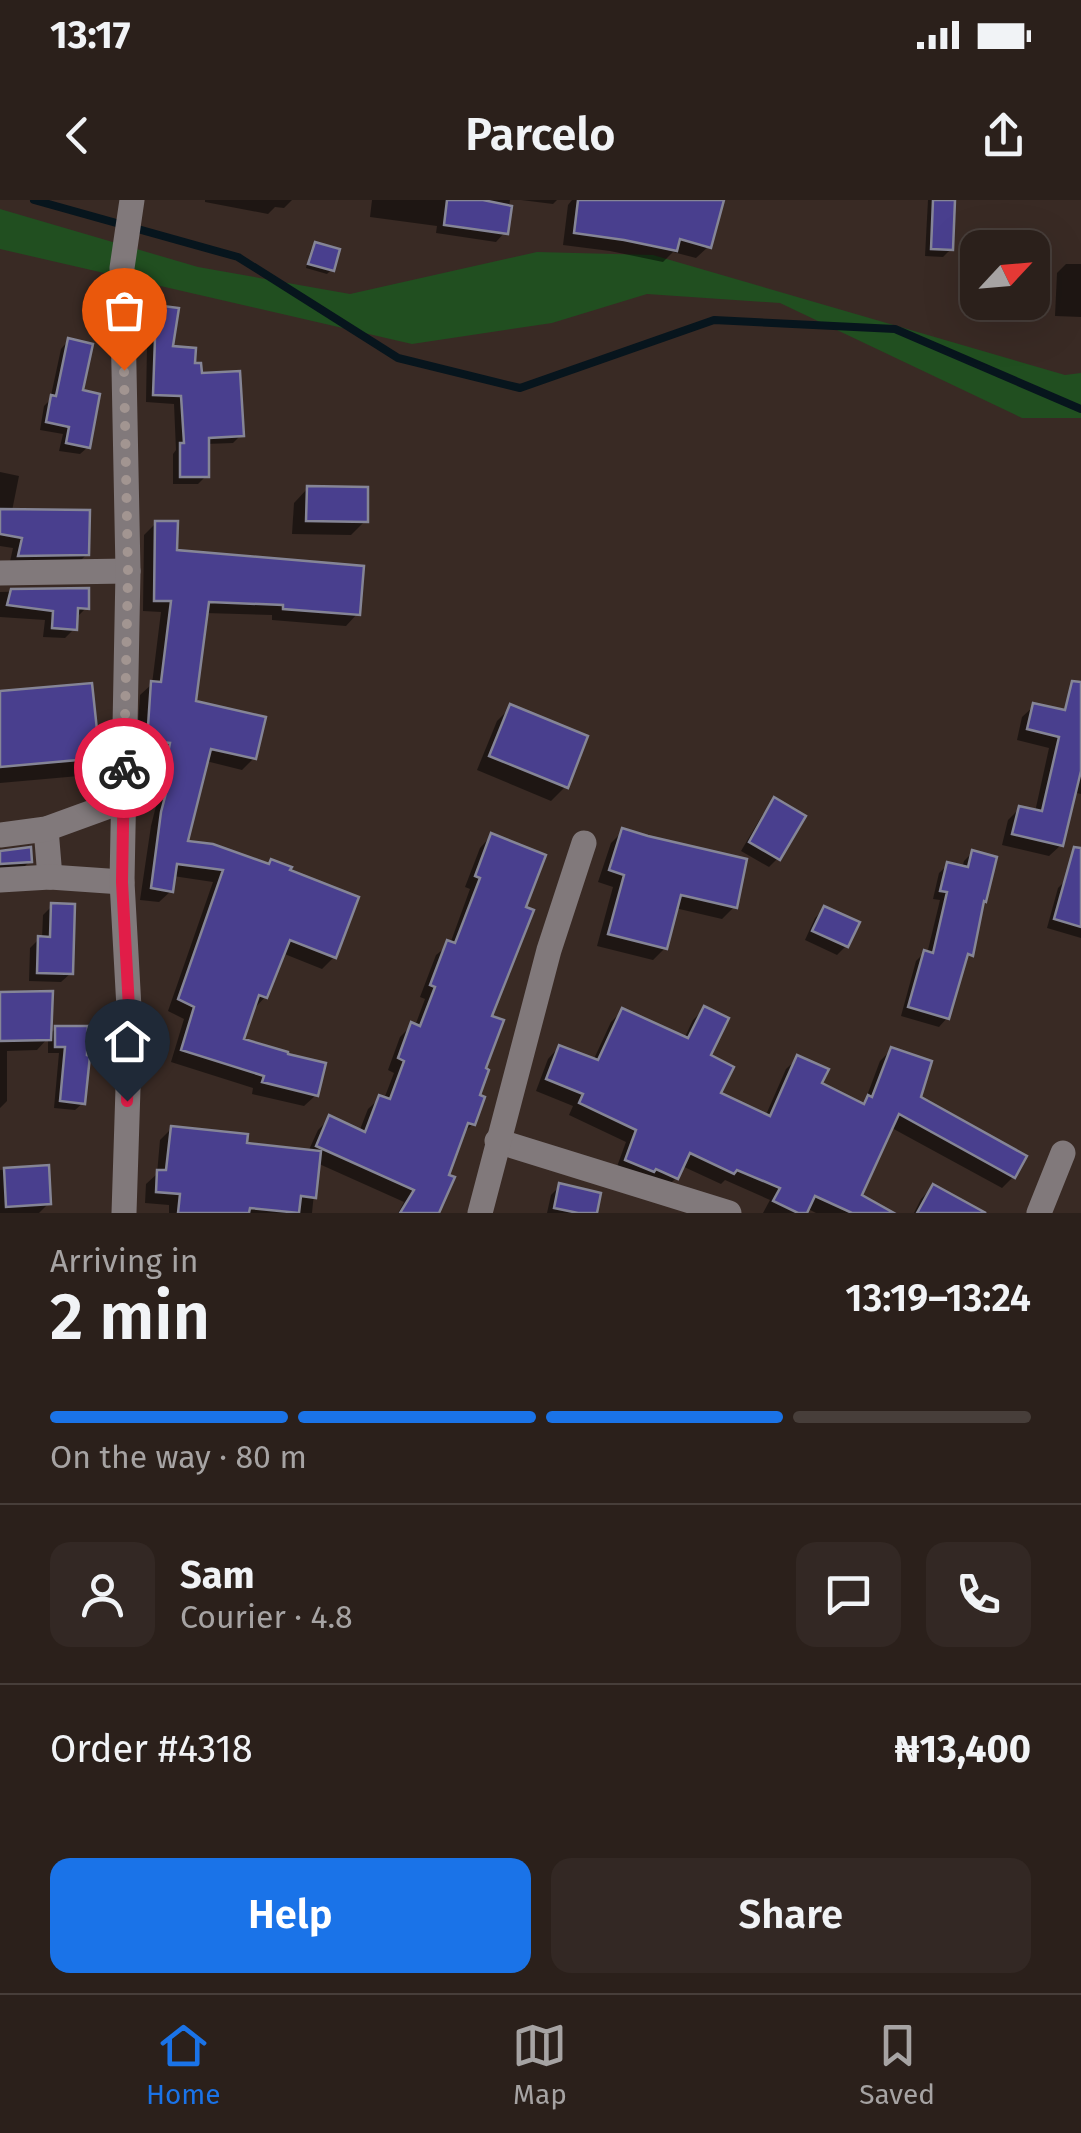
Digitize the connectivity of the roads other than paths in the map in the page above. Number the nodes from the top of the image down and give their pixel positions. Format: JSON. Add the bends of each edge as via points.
{"nodes":[{"id":1,"x":132,"y":200,"type":"edge"},
{"id":2,"x":128,"y":571,"type":"junction"},
{"id":3,"x":0,"y":572,"type":"edge"},
{"id":4,"x":123,"y":801,"type":"junction"},
{"id":5,"x":46,"y":829,"type":"junction"},
{"id":6,"x":0,"y":835,"type":"edge"},
{"id":7,"x":584,"y":843,"type":"dead end"},
{"id":8,"x":50,"y":877,"type":"junction"},
{"id":9,"x":0,"y":880,"type":"edge"},
{"id":10,"x":122,"y":882,"type":"junction"},
{"id":11,"x":497,"y":1140,"type":"junction"},
{"id":12,"x":1062,"y":1153,"type":"dead end"},
{"id":13,"x":124,"y":1213,"type":"edge"},
{"id":14,"x":480,"y":1213,"type":"edge"},
{"id":15,"x":729,"y":1213,"type":"edge"},
{"id":16,"x":1039,"y":1213,"type":"edge"}],
"edges":[{"from":1,"to":2,"type":"street","via":[[122,268]]},
{"from":2,"to":3,"type":"street"},
{"from":2,"to":4,"type":"street"},
{"from":4,"to":5,"type":"street"},
{"from":4,"to":10,"type":"street"},
{"from":5,"to":6,"type":"street"},
{"from":5,"to":8,"type":"street"},
{"from":7,"to":11,"type":"street"},
{"from":8,"to":9,"type":"street"},
{"from":8,"to":10,"type":"street"},
{"from":10,"to":13,"type":"street","via":[[130,1026]]},
{"from":11,"to":14,"type":"street"},
{"from":11,"to":15,"type":"street"},
{"from":12,"to":16,"type":"street"}]}
